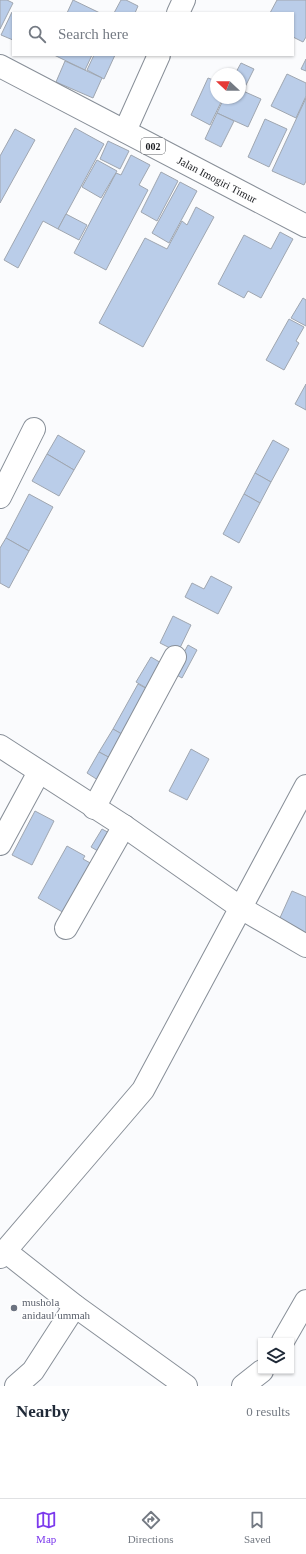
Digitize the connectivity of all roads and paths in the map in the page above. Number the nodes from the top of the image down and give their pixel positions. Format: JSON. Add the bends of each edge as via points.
{"nodes":[{"id":1,"x":184,"y":0,"type":"edge"},
{"id":2,"x":178,"y":12,"type":"edge"},
{"id":3,"x":159,"y":56,"type":"edge"},
{"id":4,"x":0,"y":66,"type":"edge"},
{"id":5,"x":125,"y":131,"type":"junction"},
{"id":6,"x":306,"y":226,"type":"edge"},
{"id":7,"x":34,"y":429,"type":"dead end"},
{"id":8,"x":0,"y":497,"type":"edge"},
{"id":9,"x":175,"y":657,"type":"dead end"},
{"id":10,"x":0,"y":746,"type":"edge"},
{"id":11,"x":38,"y":772,"type":"junction"},
{"id":12,"x":306,"y":786,"type":"edge"},
{"id":13,"x":94,"y":808,"type":"junction"},
{"id":14,"x":124,"y":826,"type":"junction"},
{"id":15,"x":0,"y":844,"type":"edge"},
{"id":16,"x":241,"y":908,"type":"junction"},
{"id":17,"x":66,"y":928,"type":"dead end"},
{"id":18,"x":306,"y":946,"type":"edge"},
{"id":19,"x":3,"y":1254,"type":"edge"},
{"id":20,"x":306,"y":1301,"type":"edge"},
{"id":21,"x":75,"y":1306,"type":"junction"},
{"id":22,"x":285,"y":1338,"type":"edge"},
{"id":23,"x":258,"y":1374,"type":"edge"},
{"id":24,"x":16,"y":1386,"type":"edge"},
{"id":25,"x":186,"y":1386,"type":"edge"},
{"id":26,"x":242,"y":1386,"type":"edge"}],
"edges":[{"from":1,"to":2,"type":"street"},
{"from":3,"to":5,"type":"street"},
{"from":4,"to":5,"type":"street","name":"Jalan Imogiri Timur","number":"002"},
{"from":5,"to":6,"type":"street","name":"Jalan Imogiri Timur","number":"002"},
{"from":7,"to":8,"type":"street"},
{"from":9,"to":13,"type":"street"},
{"from":10,"to":11,"type":"street"},
{"from":11,"to":13,"type":"street"},
{"from":11,"to":15,"type":"street"},
{"from":12,"to":16,"type":"street"},
{"from":13,"to":14,"type":"street"},
{"from":14,"to":16,"type":"street"},
{"from":14,"to":17,"type":"street"},
{"from":16,"to":18,"type":"street"},
{"from":16,"to":19,"type":"street","via":[[142,1090]]},
{"from":19,"to":21,"type":"street"},
{"from":20,"to":22,"type":"street"},
{"from":21,"to":24,"type":"street","via":[[33,1371]]},
{"from":21,"to":25,"type":"street"},
{"from":23,"to":26,"type":"street"}]}
